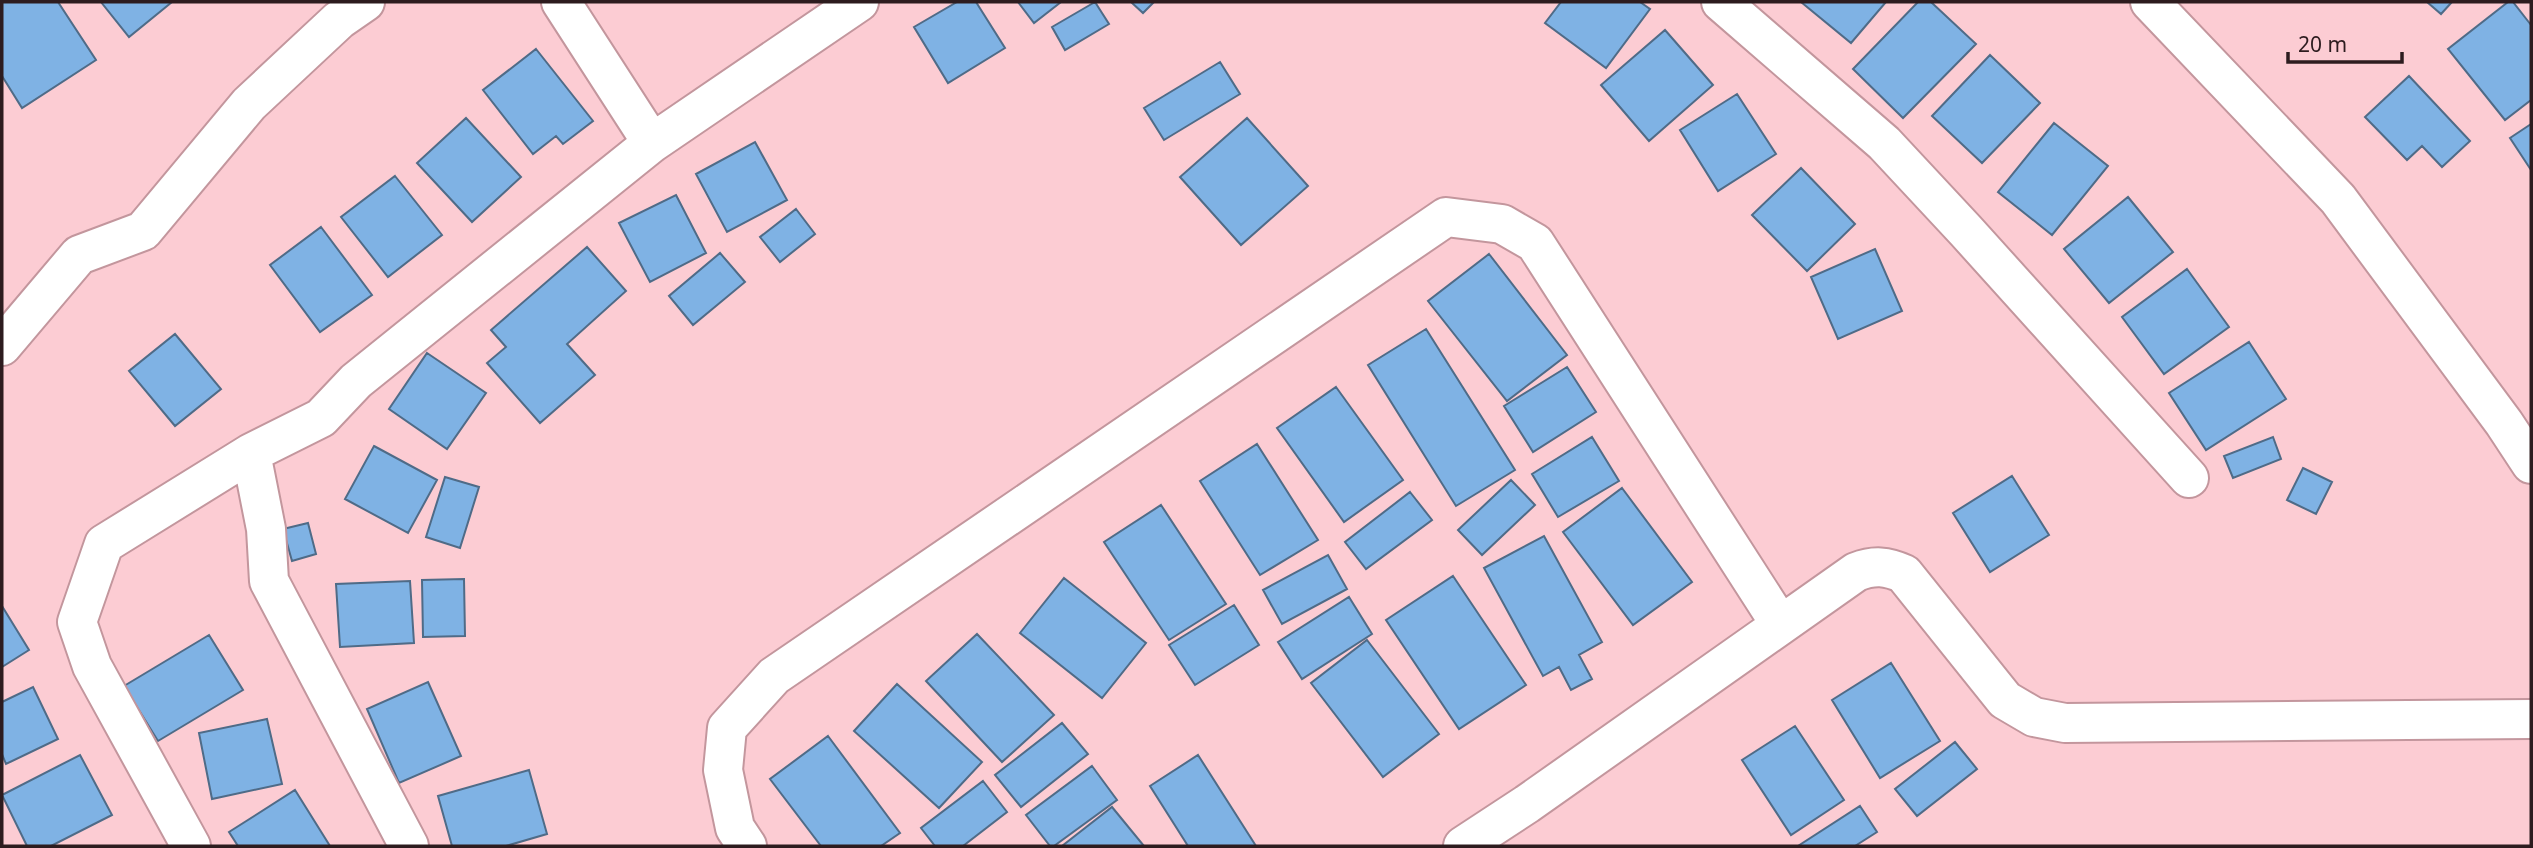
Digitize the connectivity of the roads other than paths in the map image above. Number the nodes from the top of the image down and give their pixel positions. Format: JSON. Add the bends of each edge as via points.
{"nodes":[{"id":1,"x":365,"y":2,"type":"edge"},
{"id":2,"x":561,"y":2,"type":"edge"},
{"id":3,"x":859,"y":2,"type":"edge"},
{"id":4,"x":1721,"y":2,"type":"edge"},
{"id":5,"x":2150,"y":2,"type":"edge"},
{"id":6,"x":652,"y":144,"type":"junction"},
{"id":7,"x":2,"y":346,"type":"edge"},
{"id":8,"x":251,"y":453,"type":"junction"},
{"id":9,"x":2531,"y":464,"type":"edge"},
{"id":10,"x":2189,"y":478,"type":"dead end"},
{"id":11,"x":1780,"y":624,"type":"junction"},
{"id":12,"x":2531,"y":719,"type":"edge"},
{"id":13,"x":191,"y":846,"type":"edge"},
{"id":14,"x":409,"y":846,"type":"edge"},
{"id":15,"x":747,"y":846,"type":"edge"},
{"id":16,"x":1463,"y":846,"type":"edge"}],
"edges":[{"from":1,"to":7,"type":"street","via":[[339,20],[249,104],[143,231],[79,255]]},
{"from":2,"to":6,"type":"street"},
{"from":3,"to":6,"type":"street"},
{"from":4,"to":10,"type":"street","via":[[1884,143]]},
{"from":5,"to":9,"type":"street","via":[[2338,199]]},
{"from":6,"to":8,"type":"street","via":[[356,381],[321,418]]},
{"from":8,"to":13,"type":"street","via":[[104,544],[77,622],[92,666]]},
{"from":8,"to":14,"type":"street","via":[[266,529],[269,581]]},
{"from":11,"to":12,"type":"street","via":[[1856,572],[1889,567],[1905,573],[2005,700],[2034,717],[2065,723]]},
{"from":11,"to":15,"type":"street","via":[[1535,243],[1502,224],[1446,217],[774,676],[727,728],[723,770],[735,828]]},
{"from":11,"to":16,"type":"street"}]}
